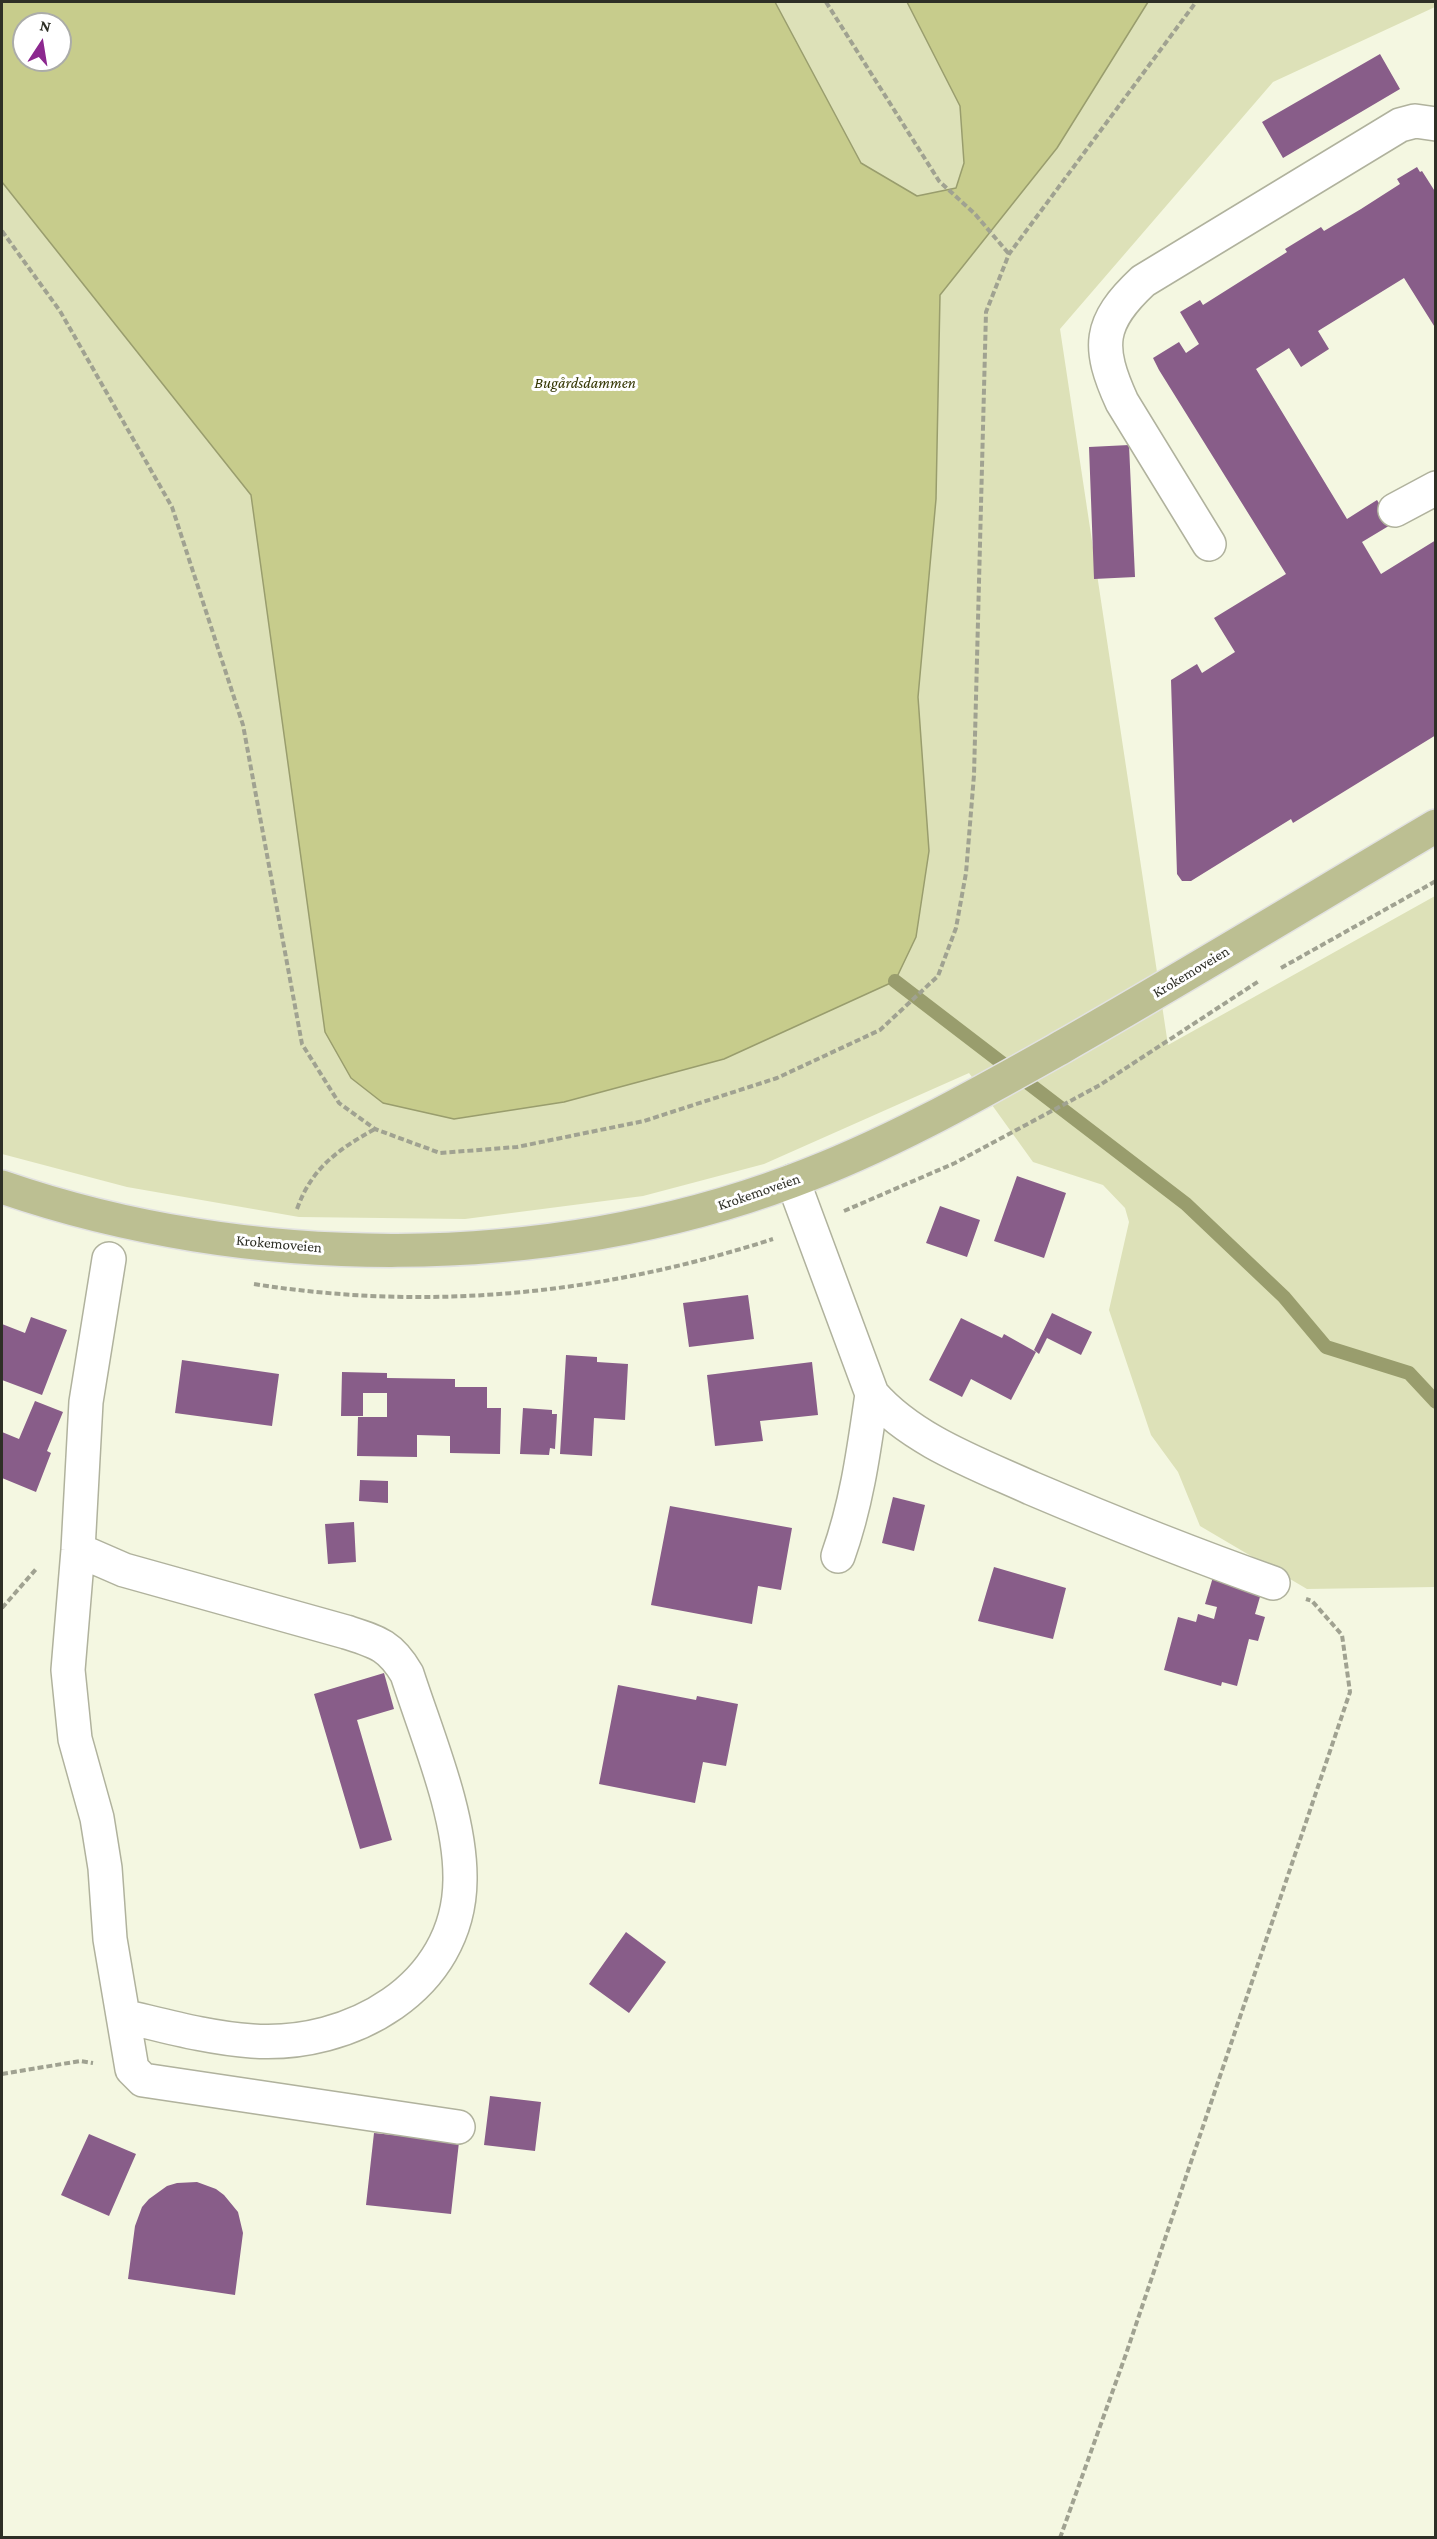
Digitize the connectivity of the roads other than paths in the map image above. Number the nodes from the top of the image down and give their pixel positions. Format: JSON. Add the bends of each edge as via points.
{"nodes":[{"id":1,"x":1436,"y":124,"type":"edge"},
{"id":2,"x":1436,"y":488,"type":"edge"},
{"id":3,"x":1395,"y":510,"type":"dead end"},
{"id":4,"x":1209,"y":544,"type":"dead end"},
{"id":5,"x":1436,"y":826,"type":"edge"},
{"id":6,"x":793,"y":1181,"type":"junction"},
{"id":7,"x":2,"y":1187,"type":"edge"},
{"id":8,"x":110,"y":1258,"type":"dead end"},
{"id":9,"x":872,"y":1394,"type":"junction"},
{"id":10,"x":78,"y":1550,"type":"junction"},
{"id":11,"x":838,"y":1556,"type":"dead end"},
{"id":12,"x":1273,"y":1584,"type":"road end"},
{"id":13,"x":123,"y":2016,"type":"junction"},
{"id":14,"x":458,"y":2127,"type":"dead end"}],
"edges":[{"from":1,"to":4,"type":"lane","via":[[1416,121],[1400,125],[1143,281],[1111,319],[1105,340],[1111,378]]},
{"from":2,"to":3,"type":"lane"},
{"from":5,"to":6,"type":"main road","name":"Krokemoveien","via":[[1006,1078],[914,1128]]},
{"from":6,"to":7,"type":"main road","name":"Krokemoveien","via":[[734,1202],[606,1231],[533,1242],[379,1250],[262,1244],[188,1235],[99,1217]]},
{"from":6,"to":9,"type":"lane"},
{"from":8,"to":10,"type":"lane","via":[[86,1402]]},
{"from":9,"to":11,"type":"lane","via":[[859,1479]]},
{"from":9,"to":12,"type":"lane","via":[[887,1411],[947,1449],[1097,1516]]},
{"from":10,"to":13,"type":"lane","via":[[68,1671],[70,1711],[100,1838],[110,1939]]},
{"from":10,"to":13,"type":"lane","via":[[124,1570],[346,1632],[389,1649],[407,1674],[447,1800],[459,1854],[458,1906],[451,1934],[438,1960],[420,1982],[381,2013],[318,2035],[255,2042],[211,2037]]},
{"from":13,"to":14,"type":"lane","via":[[132,2069],[143,2080]]}]}
